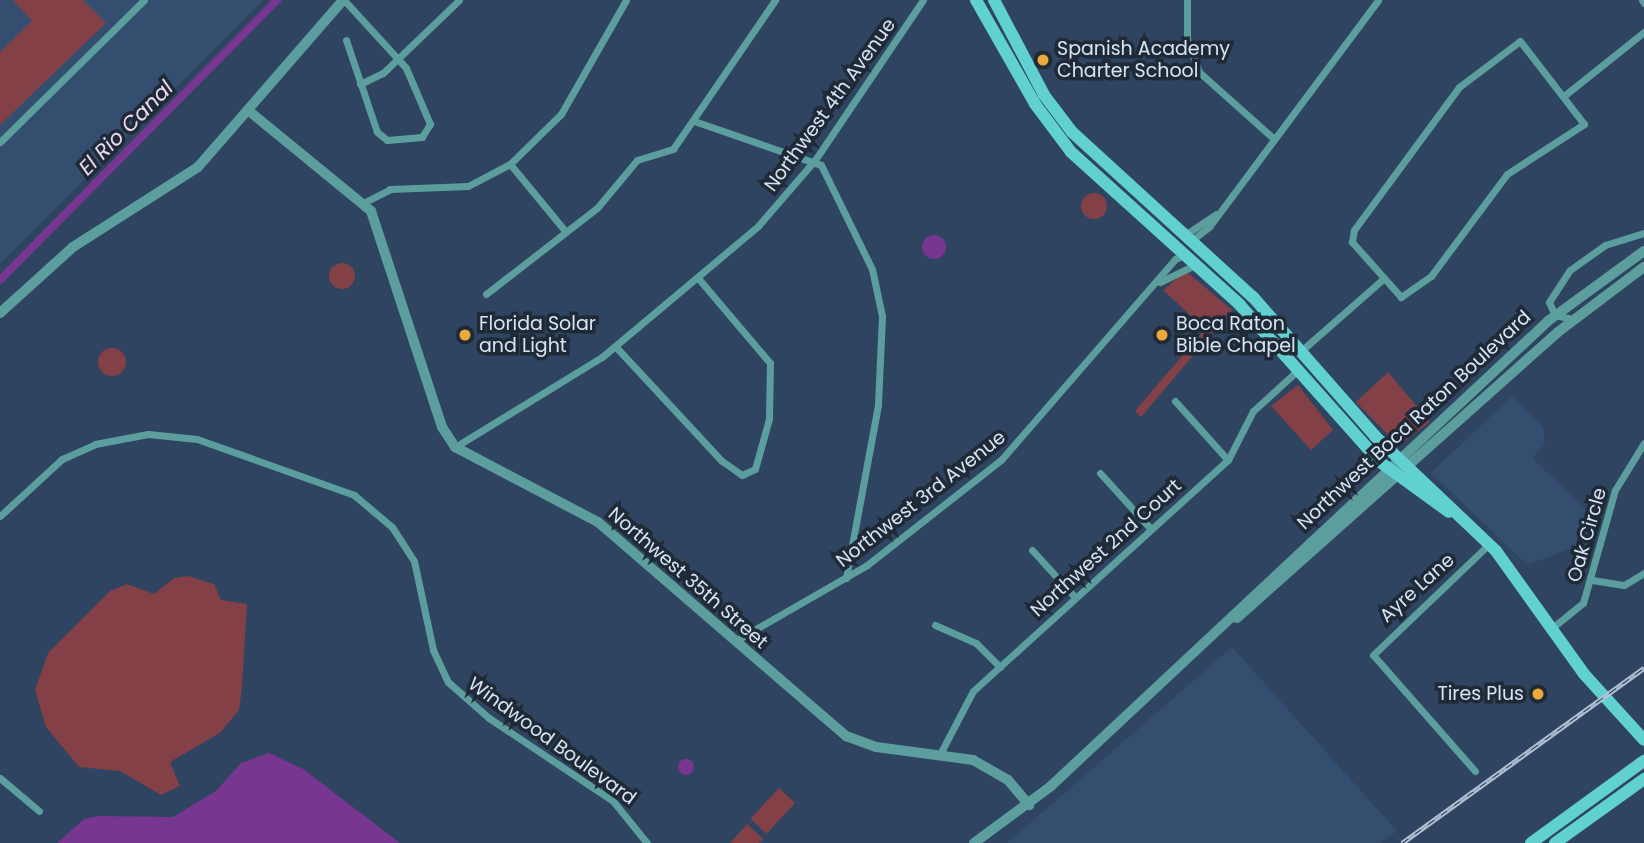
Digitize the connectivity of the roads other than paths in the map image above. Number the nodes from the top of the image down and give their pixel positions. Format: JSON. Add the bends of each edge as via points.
{"nodes":[{"id":1,"x":144,"y":0,"type":"edge"},
{"id":2,"x":344,"y":0,"type":"edge"},
{"id":3,"x":459,"y":0,"type":"edge"},
{"id":4,"x":626,"y":0,"type":"edge"},
{"id":5,"x":775,"y":0,"type":"edge"},
{"id":6,"x":923,"y":0,"type":"edge"},
{"id":7,"x":976,"y":0,"type":"edge"},
{"id":8,"x":994,"y":0,"type":"edge"},
{"id":9,"x":1187,"y":0,"type":"edge"},
{"id":10,"x":1378,"y":0,"type":"edge"},
{"id":11,"x":1644,"y":32,"type":"edge"},
{"id":12,"x":346,"y":40,"type":"dead end"},
{"id":13,"x":399,"y":59,"type":"junction"},
{"id":14,"x":360,"y":84,"type":"junction"},
{"id":15,"x":1566,"y":95,"type":"junction"},
{"id":16,"x":248,"y":111,"type":"junction"},
{"id":17,"x":694,"y":121,"type":"junction"},
{"id":18,"x":1059,"y":138,"type":"junction"},
{"id":19,"x":1273,"y":138,"type":"junction"},
{"id":20,"x":0,"y":142,"type":"edge"},
{"id":21,"x":814,"y":160,"type":"junction"},
{"id":22,"x":510,"y":164,"type":"junction"},
{"id":23,"x":1123,"y":180,"type":"junction"},
{"id":24,"x":1121,"y":198,"type":"junction"},
{"id":25,"x":365,"y":202,"type":"junction"},
{"id":26,"x":566,"y":232,"type":"junction"},
{"id":27,"x":1644,"y":233,"type":"edge"},
{"id":28,"x":1188,"y":238,"type":"junction"},
{"id":29,"x":1644,"y":251,"type":"edge"},
{"id":30,"x":1185,"y":255,"type":"junction"},
{"id":31,"x":1196,"y":265,"type":"junction"},
{"id":32,"x":1644,"y":267,"type":"edge"},
{"id":33,"x":698,"y":278,"type":"junction"},
{"id":34,"x":1383,"y":279,"type":"junction"},
{"id":35,"x":1154,"y":287,"type":"junction"},
{"id":36,"x":486,"y":294,"type":"dead end"},
{"id":37,"x":1255,"y":299,"type":"junction"},
{"id":38,"x":0,"y":313,"type":"edge"},
{"id":39,"x":1555,"y":315,"type":"junction"},
{"id":40,"x":1572,"y":319,"type":"junction"},
{"id":41,"x":615,"y":346,"type":"junction"},
{"id":42,"x":1301,"y":351,"type":"junction"},
{"id":43,"x":1298,"y":370,"type":"junction"},
{"id":44,"x":1175,"y":401,"type":"dead end"},
{"id":45,"x":1644,"y":443,"type":"edge"},
{"id":46,"x":455,"y":447,"type":"junction"},
{"id":47,"x":1228,"y":460,"type":"junction"},
{"id":48,"x":1399,"y":460,"type":"junction"},
{"id":49,"x":1388,"y":469,"type":"junction"},
{"id":50,"x":1409,"y":469,"type":"junction"},
{"id":51,"x":1100,"y":473,"type":"dead end"},
{"id":52,"x":1399,"y":478,"type":"junction"},
{"id":53,"x":0,"y":516,"type":"edge"},
{"id":54,"x":1464,"y":520,"type":"junction"},
{"id":55,"x":1151,"y":529,"type":"junction"},
{"id":56,"x":1489,"y":544,"type":"junction"},
{"id":57,"x":1032,"y":550,"type":"dead end"},
{"id":58,"x":1644,"y":573,"type":"edge"},
{"id":59,"x":846,"y":578,"type":"junction"},
{"id":60,"x":1592,"y":580,"type":"junction"},
{"id":61,"x":1074,"y":597,"type":"junction"},
{"id":62,"x":935,"y":625,"type":"dead end"},
{"id":63,"x":1552,"y":628,"type":"junction"},
{"id":64,"x":1220,"y":630,"type":"junction"},
{"id":65,"x":735,"y":641,"type":"junction"},
{"id":66,"x":1000,"y":667,"type":"junction"},
{"id":67,"x":1644,"y":740,"type":"edge"},
{"id":68,"x":940,"y":754,"type":"junction"},
{"id":69,"x":1644,"y":761,"type":"edge"},
{"id":70,"x":1475,"y":771,"type":"dead end"},
{"id":71,"x":0,"y":778,"type":"edge"},
{"id":72,"x":1644,"y":779,"type":"edge"},
{"id":73,"x":1029,"y":805,"type":"junction"},
{"id":74,"x":39,"y":811,"type":"dead end"},
{"id":75,"x":647,"y":843,"type":"edge"},
{"id":76,"x":974,"y":843,"type":"edge"},
{"id":77,"x":1531,"y":843,"type":"edge"},
{"id":78,"x":1555,"y":843,"type":"edge"}],
"edges":[{"from":1,"to":20,"type":"street"},
{"from":2,"to":13,"type":"street"},
{"from":2,"to":16,"type":"street"},
{"from":3,"to":13,"type":"street"},
{"from":4,"to":22,"type":"street","via":[[561,114]]},
{"from":5,"to":17,"type":"street"},
{"from":6,"to":21,"type":"street","name":"Northwest 4th Avenue"},
{"from":7,"to":18,"type":"main road"},
{"from":8,"to":23,"type":"main road","via":[[1057,114]]},
{"from":9,"to":19,"type":"street","via":[[1187,39],[1205,82]]},
{"from":10,"to":19,"type":"street"},
{"from":11,"to":15,"type":"street"},
{"from":12,"to":14,"type":"street"},
{"from":13,"to":14,"type":"street"},
{"from":13,"to":14,"type":"street","via":[[428,131],[414,139],[382,137]]},
{"from":15,"to":34,"type":"street","via":[[1584,124],[1507,174],[1412,294],[1401,297]]},
{"from":15,"to":34,"type":"street","via":[[1520,41],[1459,87],[1354,230],[1352,242]]},
{"from":16,"to":25,"type":"street"},
{"from":16,"to":38,"type":"street","via":[[187,176],[74,247]]},
{"from":17,"to":21,"type":"street"},
{"from":17,"to":26,"type":"street","via":[[673,149],[637,160],[609,196]]},
{"from":18,"to":23,"type":"main road"},
{"from":18,"to":24,"type":"main road"},
{"from":19,"to":28,"type":"street","via":[[1216,213]]},
{"from":21,"to":33,"type":"street","name":"Northwest 4th Avenue","via":[[758,226]]},
{"from":21,"to":59,"type":"street","via":[[829,175],[872,269],[882,316],[878,405]]},
{"from":22,"to":25,"type":"street","via":[[468,186],[390,189]]},
{"from":22,"to":26,"type":"street"},
{"from":23,"to":28,"type":"main road"},
{"from":24,"to":28,"type":"main road","via":[[1175,237]]},
{"from":24,"to":30,"type":"main road"},
{"from":25,"to":46,"type":"street","via":[[439,420]]},
{"from":26,"to":36,"type":"street"},
{"from":27,"to":39,"type":"street","via":[[1617,239],[1576,264],[1550,298]]},
{"from":28,"to":37,"type":"main road"},
{"from":29,"to":39,"type":"street","name":"Northwest Boca Raton Boulevard"},
{"from":30,"to":31,"type":"main road"},
{"from":30,"to":35,"type":"street","name":"Northwest 3rd Avenue"},
{"from":30,"to":37,"type":"main road","via":[[1199,257]]},
{"from":31,"to":35,"type":"street","name":"Northwest 3rd Avenue","via":[[1179,268]]},
{"from":31,"to":43,"type":"main road"},
{"from":32,"to":40,"type":"street","name":"Northwest Boca Raton Boulevard"},
{"from":33,"to":41,"type":"street","name":"Northwest 4th Avenue"},
{"from":33,"to":41,"type":"street","via":[[770,363],[760,459],[748,473],[734,471],[676,418]]},
{"from":34,"to":42,"type":"street"},
{"from":35,"to":59,"type":"street","name":"Northwest 3rd Avenue","via":[[1001,460]]},
{"from":37,"to":42,"type":"main road"},
{"from":39,"to":40,"type":"street"},
{"from":39,"to":48,"type":"street","name":"Northwest Boca Raton Boulevard"},
{"from":40,"to":50,"type":"street","name":"Northwest Boca Raton Boulevard"},
{"from":41,"to":46,"type":"street","name":"Northwest 4th Avenue"},
{"from":42,"to":48,"type":"main road"},
{"from":43,"to":47,"type":"street","name":"Northwest 2nd Court","via":[[1253,411]]},
{"from":43,"to":49,"type":"main road"},
{"from":44,"to":47,"type":"street"},
{"from":45,"to":60,"type":"street","name":"Oak Circle","via":[[1615,490]]},
{"from":46,"to":65,"type":"street","name":"Northwest 35th Street","via":[[598,522]]},
{"from":47,"to":55,"type":"street","name":"Northwest 2nd Court"},
{"from":48,"to":49,"type":"street","name":"Northwest Boca Raton Boulevard"},
{"from":48,"to":50,"type":"main road"},
{"from":49,"to":52,"type":"main road"},
{"from":49,"to":64,"type":"street","name":"Northwest Boca Raton Boulevard"},
{"from":50,"to":52,"type":"street","name":"Northwest Boca Raton Boulevard"},
{"from":50,"to":54,"type":"main road"},
{"from":51,"to":55,"type":"street"},
{"from":52,"to":54,"type":"main road"},
{"from":52,"to":64,"type":"street","name":"Northwest Boca Raton Boulevard","via":[[1267,597]]},
{"from":53,"to":75,"type":"street","name":"Windwood Boulevard","via":[[62,459],[103,441],[148,434],[197,439],[354,495],[392,527],[414,561],[433,650],[448,682],[489,718],[613,800]]},
{"from":54,"to":56,"type":"main road"},
{"from":55,"to":61,"type":"street","name":"Northwest 2nd Court"},
{"from":56,"to":63,"type":"main road"},
{"from":56,"to":70,"type":"street","name":"Ayre Lane","via":[[1380,642],[1374,659]]},
{"from":57,"to":61,"type":"street"},
{"from":58,"to":60,"type":"street","via":[[1625,585]]},
{"from":59,"to":65,"type":"street","name":"Northwest 3rd Avenue"},
{"from":60,"to":63,"type":"street","name":"Oak Circle","via":[[1580,606]]},
{"from":61,"to":66,"type":"street","name":"Northwest 2nd Court"},
{"from":62,"to":66,"type":"street","via":[[976,643]]},
{"from":63,"to":67,"type":"main road"},
{"from":64,"to":73,"type":"street","name":"Northwest Boca Raton Boulevard"},
{"from":65,"to":68,"type":"street","name":"Northwest 35th Street","via":[[846,736],[876,747]]},
{"from":66,"to":68,"type":"street","name":"Northwest 2nd Court","via":[[966,700]]},
{"from":68,"to":73,"type":"street","name":"Northwest 35th Street","via":[[993,769]]},
{"from":69,"to":77,"type":"main road"},
{"from":71,"to":74,"type":"street"},
{"from":72,"to":78,"type":"main road"},
{"from":73,"to":76,"type":"street","name":"Northwest Boca Raton Boulevard"}]}
